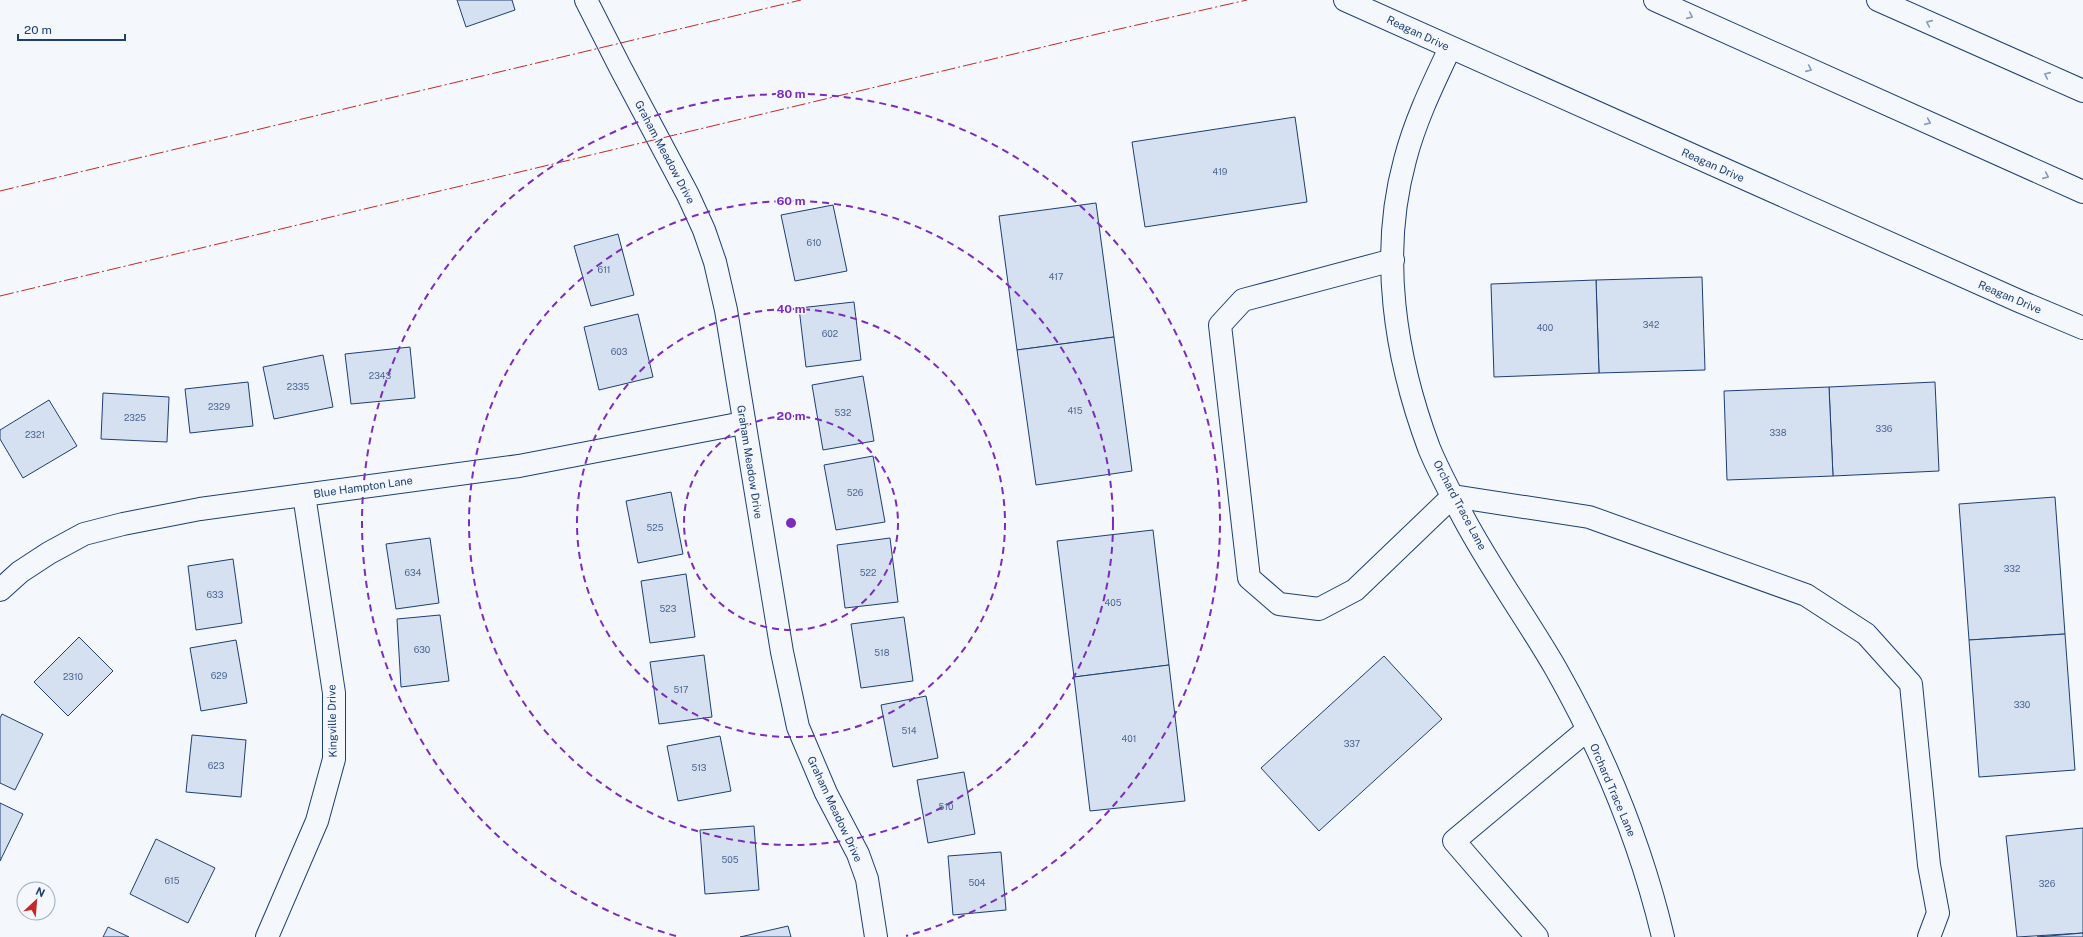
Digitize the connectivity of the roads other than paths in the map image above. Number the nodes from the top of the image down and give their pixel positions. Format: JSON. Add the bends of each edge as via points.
{"nodes":[{"id":1,"x":586,"y":0,"type":"edge"},
{"id":2,"x":1345,"y":0,"type":"edge"},
{"id":3,"x":1655,"y":0,"type":"edge"},
{"id":4,"x":1878,"y":0,"type":"edge"},
{"id":5,"x":1450,"y":48,"type":"junction"},
{"id":6,"x":2083,"y":91,"type":"edge"},
{"id":7,"x":2083,"y":192,"type":"edge"},
{"id":8,"x":1393,"y":260,"type":"junction"},
{"id":9,"x":2083,"y":328,"type":"edge"},
{"id":10,"x":743,"y":423,"type":"junction"},
{"id":11,"x":304,"y":495,"type":"junction"},
{"id":12,"x":1453,"y":496,"type":"junction"},
{"id":13,"x":0,"y":590,"type":"edge"},
{"id":14,"x":1587,"y":730,"type":"junction"},
{"id":15,"x":267,"y":937,"type":"edge"},
{"id":16,"x":876,"y":937,"type":"edge"},
{"id":17,"x":1537,"y":937,"type":"edge"},
{"id":18,"x":1663,"y":937,"type":"edge"},
{"id":19,"x":1929,"y":937,"type":"edge"}],
"edges":[{"from":1,"to":10,"type":"main road","name":"Graham Meadow Drive","via":[[704,230],[715,262],[726,310]]},
{"from":2,"to":5,"type":"main road","name":"Reagan Drive"},
{"from":3,"to":7,"type":"main road","one_way":true},
{"from":6,"to":4,"type":"main road","one_way":true},
{"from":5,"to":8,"type":"main road","name":"Orchard Trace Lane","via":[[1423,105],[1404,160],[1394,223]]},
{"from":5,"to":9,"type":"main road","name":"Reagan Drive"},
{"from":8,"to":12,"type":"main road","name":"Orchard Trace Lane","via":[[1395,311],[1407,381],[1430,450]]},
{"from":8,"to":12,"type":"main road","via":[[1243,300],[1220,326],[1249,578],[1279,604],[1319,609],[1354,590]]},
{"from":10,"to":11,"type":"main road","name":"Blue Hampton Lane","via":[[519,466]]},
{"from":10,"to":16,"type":"main road","name":"Graham Meadow Drive","via":[[782,652],[798,727],[826,793],[858,854],[866,879]]},
{"from":11,"to":13,"type":"main road","name":"Blue Hampton Lane","via":[[200,509],[84,534],[20,572]]},
{"from":11,"to":15,"type":"main road","name":"Kingville Drive","via":[[334,693],[334,759],[317,821]]},
{"from":12,"to":14,"type":"main road","name":"Orchard Trace Lane","via":[[1556,669]]},
{"from":12,"to":19,"type":"main road","via":[[1589,517],[1806,596],[1866,634],[1911,684],[1929,865],[1938,913]]},
{"from":14,"to":17,"type":"main road","via":[[1454,841]]},
{"from":14,"to":18,"type":"main road","name":"Orchard Trace Lane","via":[[1624,812],[1657,911]]}]}
